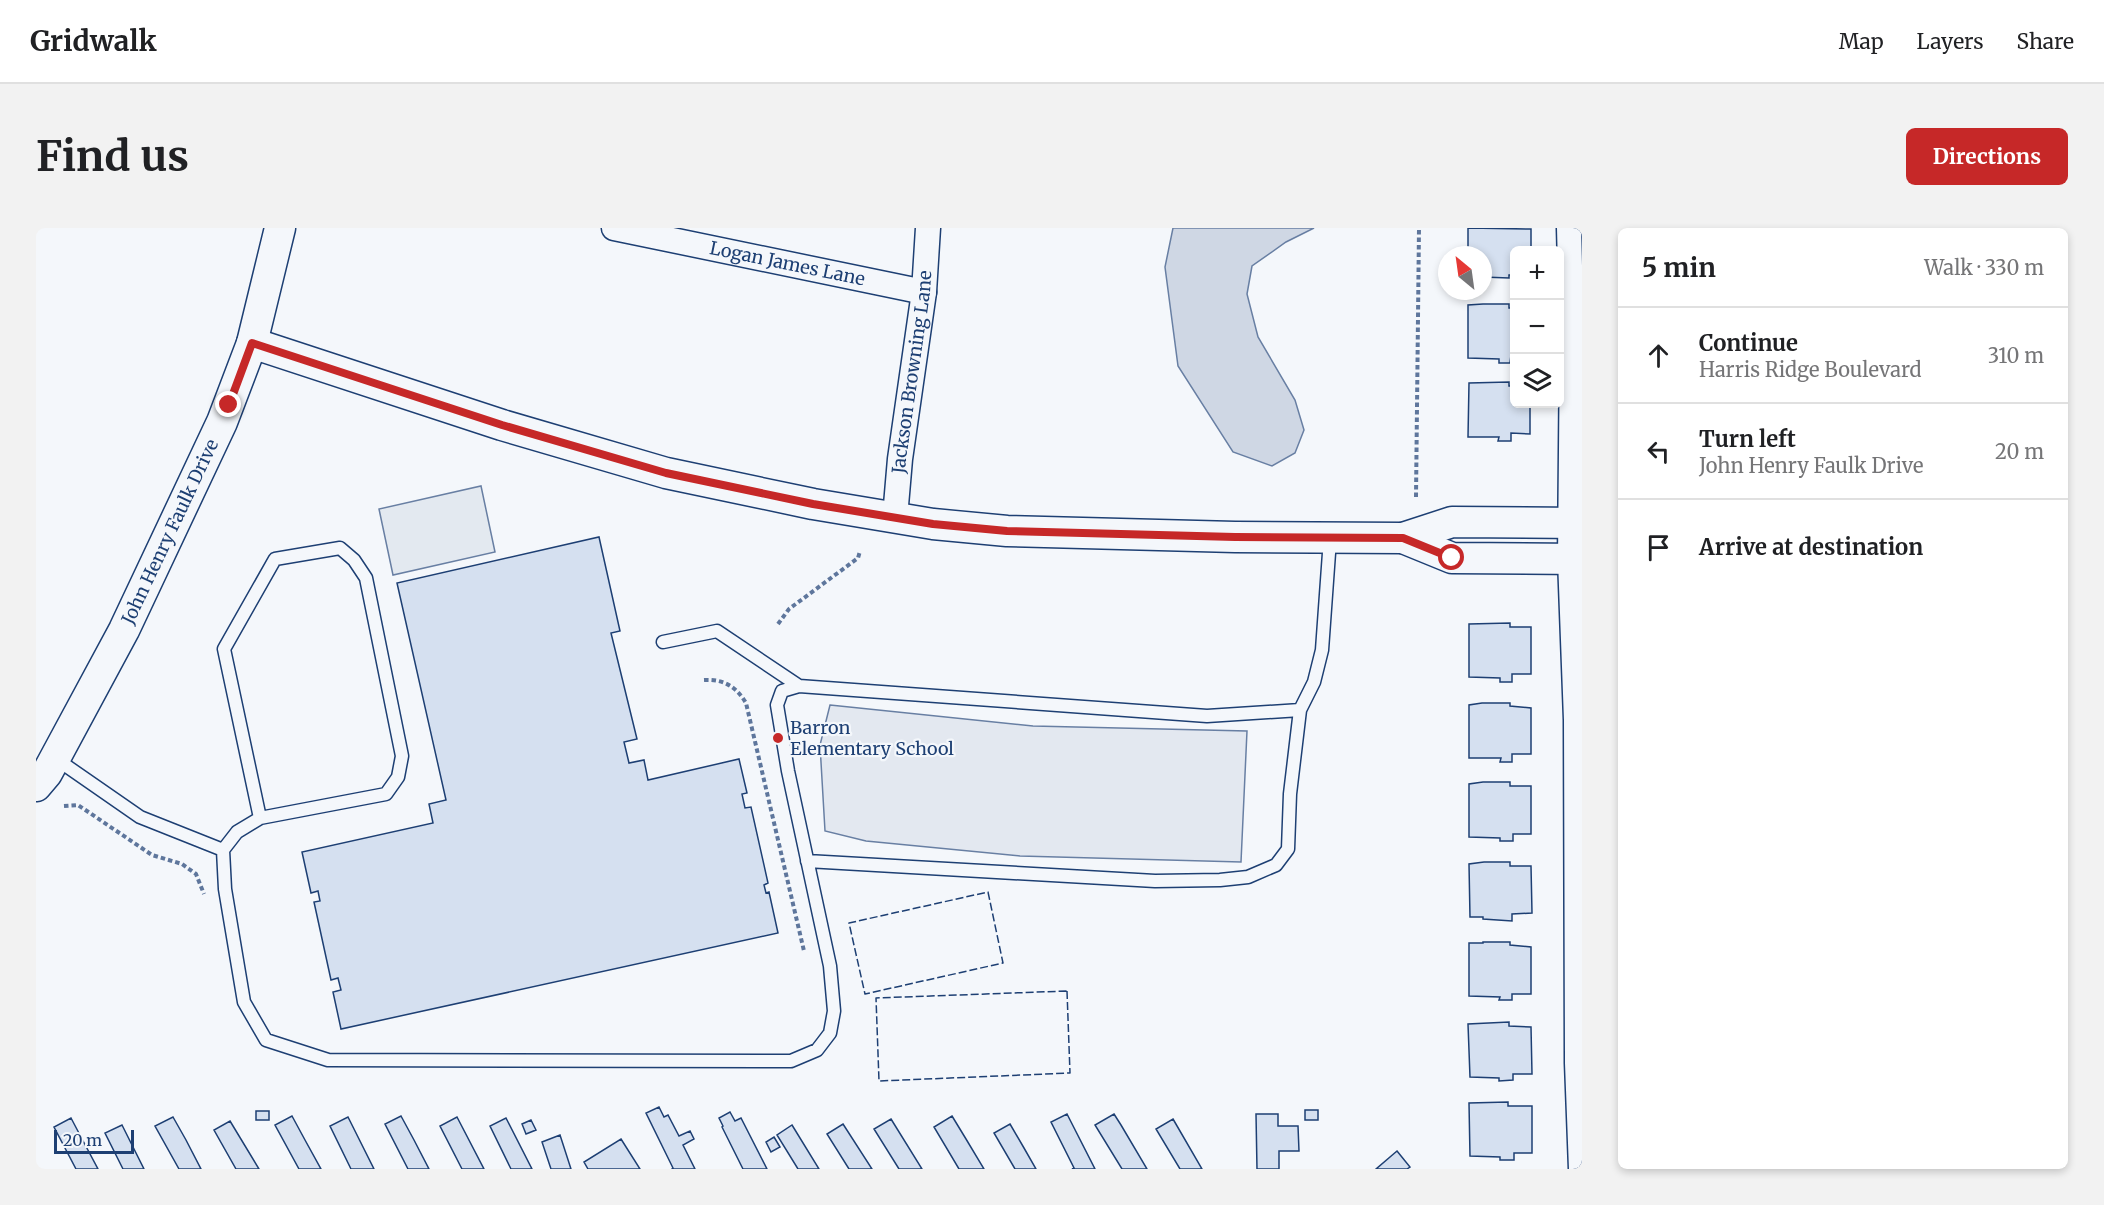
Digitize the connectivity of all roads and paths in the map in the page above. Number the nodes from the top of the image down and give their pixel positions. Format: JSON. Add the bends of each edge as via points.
{"nodes":[{"id":1,"x":280,"y":228,"type":"edge"},
{"id":2,"x":614,"y":228,"type":"edge"},
{"id":3,"x":928,"y":228,"type":"edge"},
{"id":4,"x":1419,"y":228,"type":"edge"},
{"id":5,"x":1569,"y":228,"type":"edge"},
{"id":6,"x":924,"y":292,"type":"junction"},
{"id":7,"x":1577,"y":342,"type":"edge"},
{"id":8,"x":252,"y":343,"type":"junction"},
{"id":9,"x":1416,"y":497,"type":"dead end"},
{"id":10,"x":895,"y":517,"type":"junction"},
{"id":11,"x":1576,"y":523,"type":"edge"},
{"id":12,"x":1330,"y":537,"type":"junction"},
{"id":13,"x":1403,"y":538,"type":"junction"},
{"id":14,"x":860,"y":551,"type":"dead end"},
{"id":15,"x":1576,"y":559,"type":"edge"},
{"id":16,"x":778,"y":624,"type":"dead end"},
{"id":17,"x":663,"y":642,"type":"dead end"},
{"id":18,"x":704,"y":680,"type":"dead end"},
{"id":19,"x":799,"y":686,"type":"junction"},
{"id":20,"x":1300,"y":710,"type":"junction"},
{"id":21,"x":1579,"y":720,"type":"edge"},
{"id":22,"x":54,"y":758,"type":"junction"},
{"id":23,"x":36,"y":786,"type":"edge"},
{"id":24,"x":64,"y":806,"type":"dead end"},
{"id":25,"x":260,"y":819,"type":"junction"},
{"id":26,"x":223,"y":850,"type":"junction"},
{"id":27,"x":807,"y":861,"type":"junction"},
{"id":28,"x":207,"y":904,"type":"dead end"},
{"id":29,"x":804,"y":951,"type":"dead end"},
{"id":30,"x":1581,"y":1169,"type":"edge"}],
"edges":[{"from":1,"to":8,"type":"street","name":"John Henry Faulk Drive"},
{"from":2,"to":6,"type":"street","name":"Logan James Lane"},
{"from":3,"to":6,"type":"street","name":"Jackson Browning Lane"},
{"from":4,"to":9,"type":"path"},
{"from":5,"to":7,"type":"street"},
{"from":6,"to":10,"type":"street","name":"Jackson Browning Lane"},
{"from":7,"to":11,"type":"street"},
{"from":8,"to":10,"type":"street","via":[[502,425],[666,473]]},
{"from":8,"to":22,"type":"street","name":"John Henry Faulk Drive","via":[[222,422],[124,630]]},
{"from":10,"to":12,"type":"street","via":[[1007,531]]},
{"from":11,"to":13,"type":"street","via":[[1452,522]]},
{"from":11,"to":15,"type":"street"},
{"from":12,"to":13,"type":"street"},
{"from":12,"to":20,"type":"lane","via":[[1322,650],[1314,682]]},
{"from":13,"to":15,"type":"street","via":[[1452,558]]},
{"from":14,"to":16,"type":"path","via":[[858,558],[789,609]]},
{"from":15,"to":21,"type":"street"},
{"from":17,"to":19,"type":"lane","via":[[717,631]]},
{"from":18,"to":29,"type":"path","via":[[726,683],[746,703]]},
{"from":19,"to":20,"type":"lane","via":[[1207,716]]},
{"from":19,"to":27,"type":"lane","via":[[782,691],[777,705]]},
{"from":20,"to":27,"type":"lane","via":[[1288,849],[1276,865],[1248,877],[1155,881]]},
{"from":21,"to":30,"type":"street","via":[[1577,1051]]},
{"from":22,"to":23,"type":"street","name":"John Henry Faulk Drive"},
{"from":22,"to":26,"type":"lane","via":[[140,817]]},
{"from":24,"to":28,"type":"path","via":[[78,805],[153,855],[182,864],[196,874]]},
{"from":25,"to":25,"type":"lane","via":[[224,649],[275,559],[340,548],[366,578],[402,756],[398,777],[386,794]]},
{"from":25,"to":26,"type":"lane","via":[[237,832]]},
{"from":26,"to":27,"type":"lane","via":[[225,889],[244,1002],[266,1040],[327,1060],[791,1061],[818,1050],[830,1034],[834,1011],[830,966]]}]}
